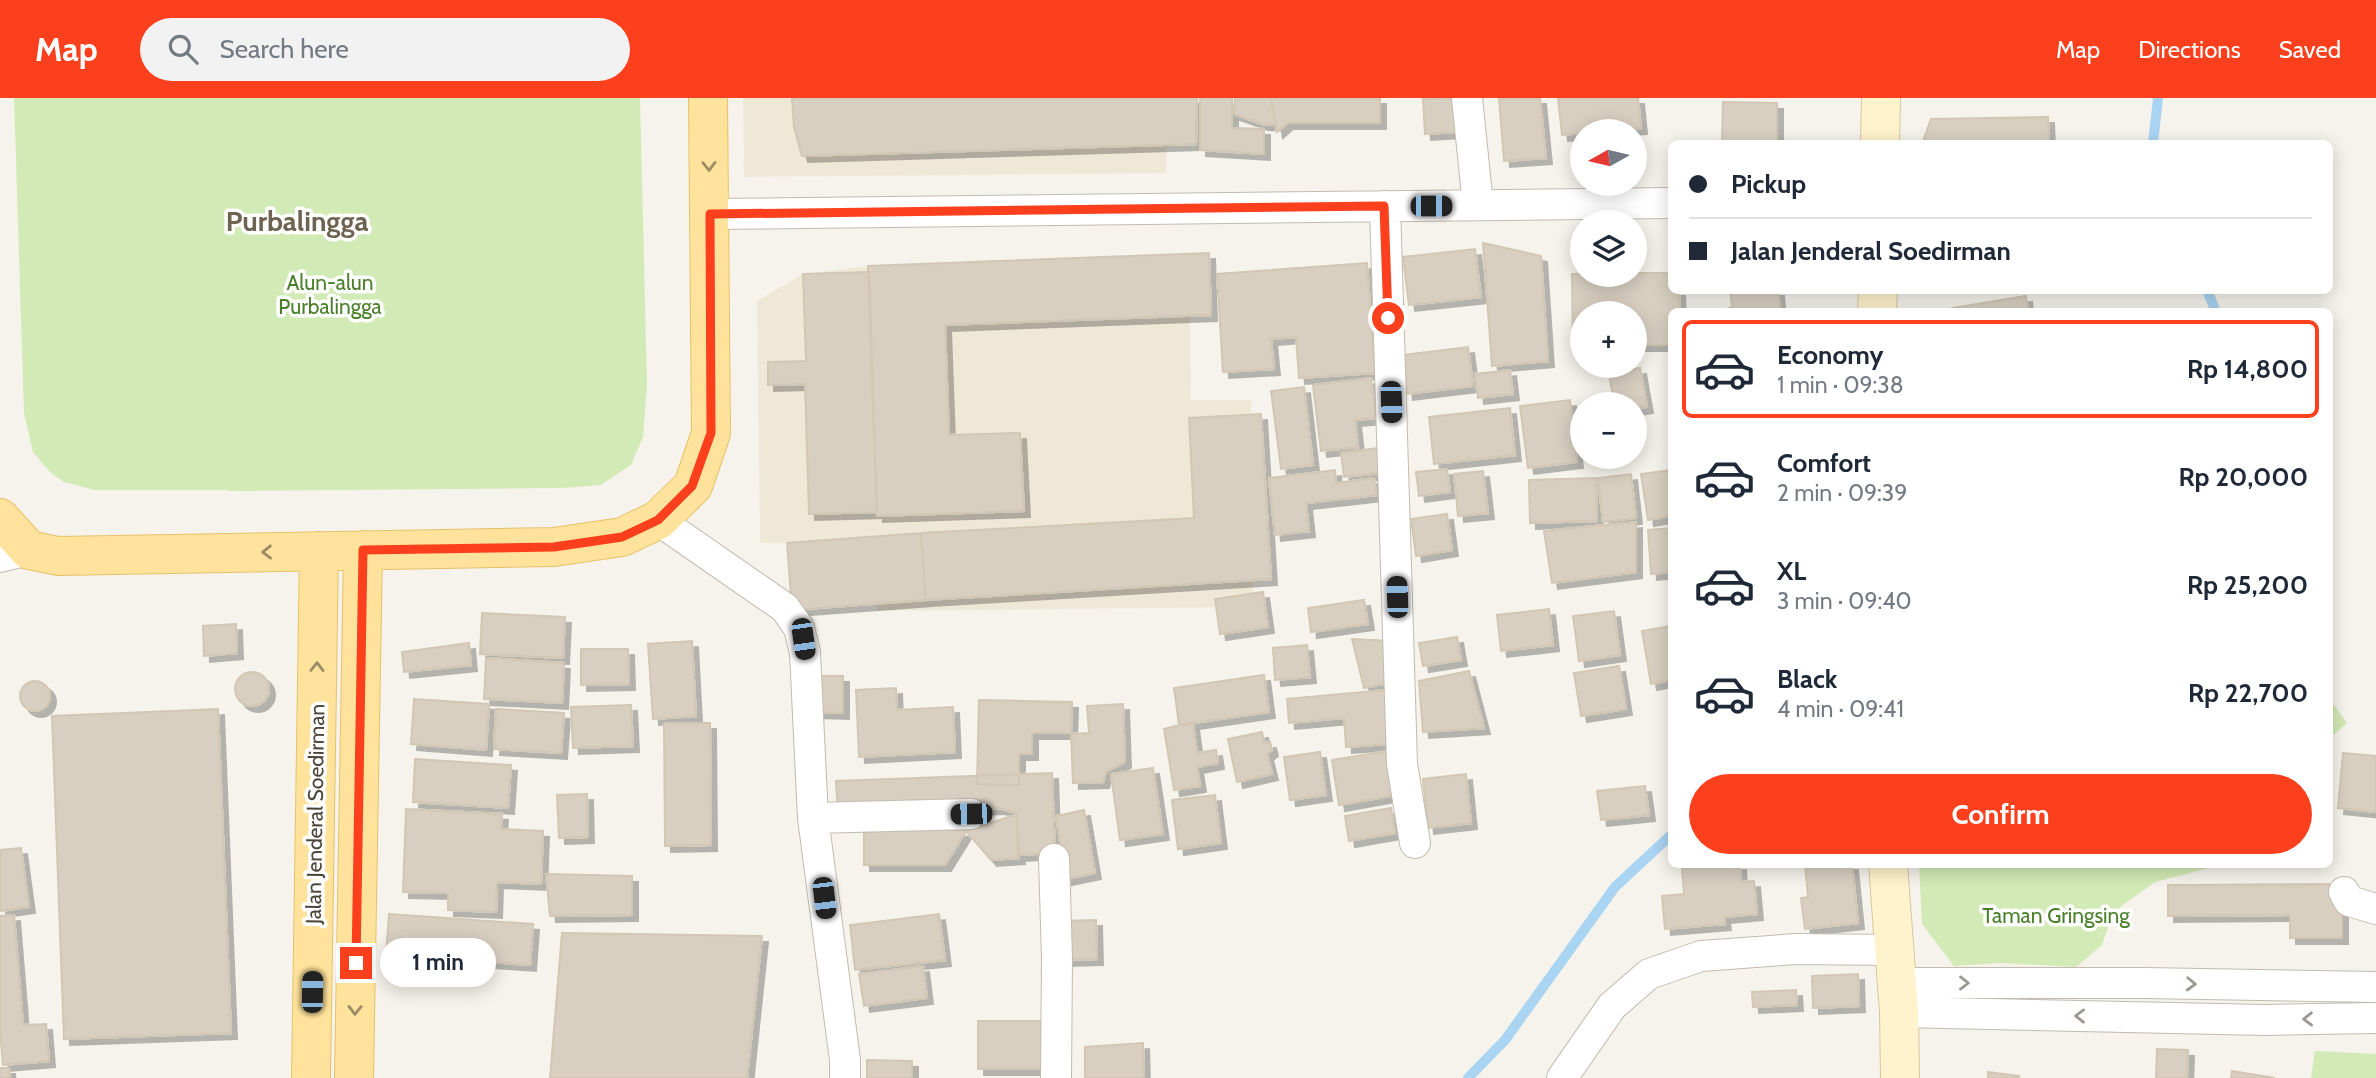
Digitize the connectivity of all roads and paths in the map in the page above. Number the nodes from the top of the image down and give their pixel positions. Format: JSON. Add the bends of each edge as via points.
{"nodes":[{"id":1,"x":708,"y":98,"type":"edge"},
{"id":2,"x":1466,"y":98,"type":"edge"},
{"id":3,"x":1881,"y":98,"type":"edge"},
{"id":4,"x":1880,"y":140,"type":"edge"},
{"id":5,"x":1668,"y":203,"type":"edge"},
{"id":6,"x":1478,"y":205,"type":"junction"},
{"id":7,"x":1384,"y":206,"type":"junction"},
{"id":8,"x":710,"y":214,"type":"junction"},
{"id":9,"x":0,"y":518,"type":"edge"},
{"id":10,"x":658,"y":520,"type":"junction"},
{"id":11,"x":363,"y":550,"type":"junction"},
{"id":12,"x":319,"y":551,"type":"junction"},
{"id":13,"x":15,"y":553,"type":"edge"},
{"id":14,"x":971,"y":814,"type":"dead end"},
{"id":15,"x":813,"y":818,"type":"junction"},
{"id":16,"x":1415,"y":843,"type":"dead end"},
{"id":17,"x":1054,"y":859,"type":"dead end"},
{"id":18,"x":1888,"y":868,"type":"edge"},
{"id":19,"x":2344,"y":892,"type":"dead end"},
{"id":20,"x":2376,"y":909,"type":"edge"},
{"id":21,"x":1896,"y":982,"type":"junction"},
{"id":22,"x":2144,"y":983,"type":"junction"},
{"id":23,"x":2263,"y":986,"type":"junction"},
{"id":24,"x":2376,"y":987,"type":"edge"},
{"id":25,"x":2145,"y":1018,"type":"junction"},
{"id":26,"x":2376,"y":1018,"type":"edge"},
{"id":27,"x":2265,"y":1020,"type":"junction"},
{"id":28,"x":1896,"y":1077,"type":"edge"},
{"id":29,"x":310,"y":1078,"type":"edge"},
{"id":30,"x":354,"y":1078,"type":"edge"},
{"id":31,"x":845,"y":1078,"type":"edge"},
{"id":32,"x":1056,"y":1078,"type":"edge"},
{"id":33,"x":1562,"y":1078,"type":"edge"}],
"edges":[{"from":1,"to":8,"type":"main road","one_way":true},
{"from":2,"to":6,"type":"street"},
{"from":3,"to":4,"type":"street"},
{"from":5,"to":6,"type":"street"},
{"from":6,"to":7,"type":"street"},
{"from":7,"to":8,"type":"street"},
{"from":7,"to":16,"type":"street","via":[[1402,764]]},
{"from":8,"to":10,"type":"main road","via":[[711,433],[692,486]]},
{"from":9,"to":13,"type":"main road"},
{"from":10,"to":11,"type":"main road","via":[[622,537],[554,547]]},
{"from":10,"to":15,"type":"street","via":[[785,608],[799,628],[805,653]]},
{"from":11,"to":12,"type":"main road"},
{"from":11,"to":30,"type":"main road","name":"Jalan Jenderal Soedirman","one_way":true},
{"from":12,"to":13,"type":"main road","one_way":true},
{"from":29,"to":12,"type":"main road","name":"Jalan Jenderal Soedirman","one_way":true},
{"from":14,"to":15,"type":"street"},
{"from":15,"to":31,"type":"street"},
{"from":17,"to":32,"type":"street"},
{"from":18,"to":21,"type":"street"},
{"from":19,"to":20,"type":"street","via":[[2349,901]]},
{"from":21,"to":22,"type":"street","one_way":true},
{"from":25,"to":21,"type":"street","one_way":true},
{"from":21,"to":28,"type":"street"},
{"from":21,"to":33,"type":"street","via":[[1796,949],[1701,957],[1649,974],[1612,1006]]},
{"from":22,"to":23,"type":"street","one_way":true},
{"from":22,"to":25,"type":"street"},
{"from":23,"to":24,"type":"street"},
{"from":23,"to":27,"type":"street"},
{"from":25,"to":27,"type":"street"},
{"from":26,"to":27,"type":"street","one_way":true}]}
